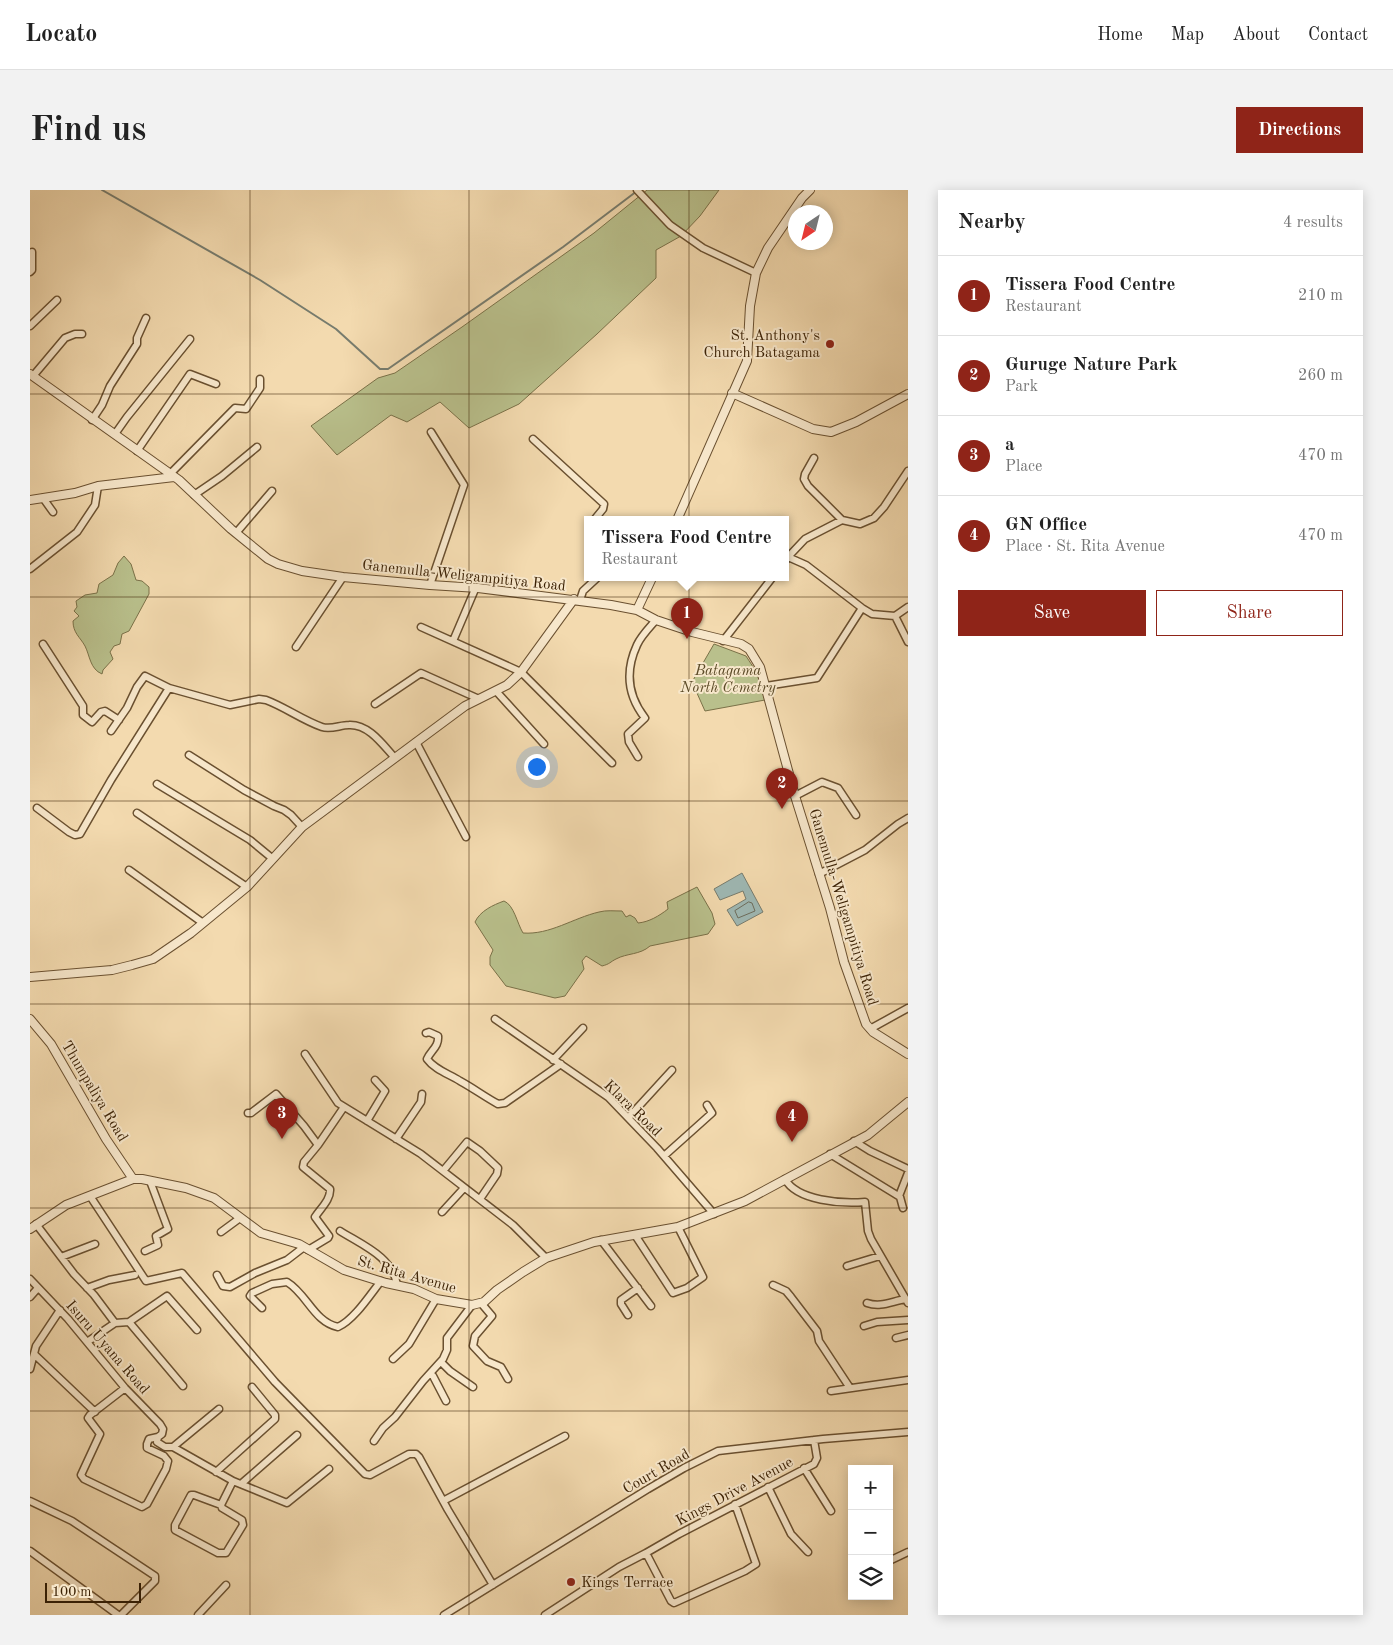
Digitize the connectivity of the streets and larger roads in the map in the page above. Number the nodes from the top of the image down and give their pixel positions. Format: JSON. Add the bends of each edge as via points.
{"nodes":[{"id":1,"x":637,"y":190,"type":"edge"},
{"id":2,"x":810,"y":190,"type":"edge"},
{"id":3,"x":32,"y":252,"type":"dead end"},
{"id":4,"x":30,"y":272,"type":"edge"},
{"id":5,"x":756,"y":273,"type":"junction"},
{"id":6,"x":57,"y":300,"type":"dead end"},
{"id":7,"x":146,"y":318,"type":"dead end"},
{"id":8,"x":30,"y":326,"type":"edge"},
{"id":9,"x":82,"y":334,"type":"dead end"},
{"id":10,"x":190,"y":339,"type":"dead end"},
{"id":11,"x":31,"y":375,"type":"edge"},
{"id":12,"x":260,"y":378,"type":"dead end"},
{"id":13,"x":216,"y":384,"type":"dead end"},
{"id":14,"x":732,"y":393,"type":"junction"},
{"id":15,"x":908,"y":394,"type":"edge"},
{"id":16,"x":92,"y":420,"type":"junction"},
{"id":17,"x":430,"y":432,"type":"dead end"},
{"id":18,"x":115,"y":434,"type":"junction"},
{"id":19,"x":532,"y":439,"type":"dead end"},
{"id":20,"x":257,"y":447,"type":"dead end"},
{"id":21,"x":138,"y":451,"type":"junction"},
{"id":22,"x":814,"y":458,"type":"dead end"},
{"id":23,"x":908,"y":470,"type":"edge"},
{"id":24,"x":172,"y":475,"type":"junction"},
{"id":25,"x":98,"y":486,"type":"junction"},
{"id":26,"x":272,"y":492,"type":"dead end"},
{"id":27,"x":194,"y":495,"type":"junction"},
{"id":28,"x":42,"y":498,"type":"junction"},
{"id":29,"x":30,"y":500,"type":"edge"},
{"id":30,"x":53,"y":512,"type":"dead end"},
{"id":31,"x":597,"y":516,"type":"edge"},
{"id":32,"x":679,"y":516,"type":"edge"},
{"id":33,"x":842,"y":520,"type":"junction"},
{"id":34,"x":236,"y":533,"type":"junction"},
{"id":35,"x":789,"y":557,"type":"edge"},
{"id":36,"x":789,"y":560,"type":"edge"},
{"id":37,"x":30,"y":570,"type":"edge"},
{"id":38,"x":343,"y":577,"type":"junction"},
{"id":39,"x":594,"y":581,"type":"edge"},
{"id":40,"x":651,"y":581,"type":"edge"},
{"id":41,"x":770,"y":581,"type":"edge"},
{"id":42,"x":430,"y":585,"type":"junction"},
{"id":43,"x":476,"y":588,"type":"junction"},
{"id":44,"x":577,"y":600,"type":"junction"},
{"id":45,"x":908,"y":607,"type":"edge"},
{"id":46,"x":862,"y":608,"type":"junction"},
{"id":47,"x":637,"y":610,"type":"junction"},
{"id":48,"x":895,"y":616,"type":"junction"},
{"id":49,"x":656,"y":620,"type":"junction"},
{"id":50,"x":421,"y":626,"type":"dead end"},
{"id":51,"x":454,"y":641,"type":"junction"},
{"id":52,"x":723,"y":641,"type":"junction"},
{"id":53,"x":908,"y":642,"type":"edge"},
{"id":54,"x":43,"y":644,"type":"dead end"},
{"id":55,"x":296,"y":647,"type":"dead end"},
{"id":56,"x":521,"y":672,"type":"junction"},
{"id":57,"x":766,"y":686,"type":"junction"},
{"id":58,"x":169,"y":688,"type":"junction"},
{"id":59,"x":496,"y":691,"type":"junction"},
{"id":60,"x":479,"y":699,"type":"junction"},
{"id":61,"x":375,"y":704,"type":"dead end"},
{"id":62,"x":119,"y":720,"type":"junction"},
{"id":63,"x":111,"y":730,"type":"dead end"},
{"id":64,"x":416,"y":742,"type":"junction"},
{"id":65,"x":544,"y":744,"type":"dead end"},
{"id":66,"x":189,"y":756,"type":"dead end"},
{"id":67,"x":638,"y":757,"type":"dead end"},
{"id":68,"x":395,"y":758,"type":"junction"},
{"id":69,"x":612,"y":763,"type":"dead end"},
{"id":70,"x":157,"y":784,"type":"dead end"},
{"id":71,"x":795,"y":796,"type":"junction"},
{"id":72,"x":37,"y":808,"type":"dead end"},
{"id":73,"x":137,"y":813,"type":"dead end"},
{"id":74,"x":856,"y":815,"type":"dead end"},
{"id":75,"x":908,"y":818,"type":"edge"},
{"id":76,"x":302,"y":827,"type":"junction"},
{"id":77,"x":466,"y":837,"type":"dead end"},
{"id":78,"x":274,"y":859,"type":"junction"},
{"id":79,"x":128,"y":870,"type":"dead end"},
{"id":80,"x":819,"y":874,"type":"junction"},
{"id":81,"x":247,"y":887,"type":"junction"},
{"id":82,"x":203,"y":923,"type":"junction"},
{"id":83,"x":30,"y":977,"type":"edge"},
{"id":84,"x":908,"y":1008,"type":"edge"},
{"id":85,"x":30,"y":1019,"type":"edge"},
{"id":86,"x":495,"y":1019,"type":"dead end"},
{"id":87,"x":583,"y":1028,"type":"dead end"},
{"id":88,"x":870,"y":1029,"type":"junction"},
{"id":89,"x":426,"y":1033,"type":"dead end"},
{"id":90,"x":305,"y":1054,"type":"dead end"},
{"id":91,"x":908,"y":1054,"type":"edge"},
{"id":92,"x":553,"y":1060,"type":"junction"},
{"id":93,"x":561,"y":1064,"type":"junction"},
{"id":94,"x":672,"y":1070,"type":"dead end"},
{"id":95,"x":375,"y":1080,"type":"dead end"},
{"id":96,"x":422,"y":1094,"type":"dead end"},
{"id":97,"x":908,"y":1102,"type":"edge"},
{"id":98,"x":707,"y":1105,"type":"dead end"},
{"id":99,"x":344,"y":1107,"type":"junction"},
{"id":100,"x":248,"y":1113,"type":"dead end"},
{"id":101,"x":629,"y":1117,"type":"junction"},
{"id":102,"x":367,"y":1121,"type":"junction"},
{"id":103,"x":396,"y":1139,"type":"junction"},
{"id":104,"x":854,"y":1142,"type":"junction"},
{"id":105,"x":318,"y":1145,"type":"junction"},
{"id":106,"x":830,"y":1154,"type":"junction"},
{"id":107,"x":664,"y":1156,"type":"junction"},
{"id":108,"x":443,"y":1171,"type":"junction"},
{"id":109,"x":908,"y":1171,"type":"edge"},
{"id":110,"x":133,"y":1179,"type":"junction"},
{"id":111,"x":785,"y":1179,"type":"junction"},
{"id":112,"x":150,"y":1181,"type":"junction"},
{"id":113,"x":464,"y":1188,"type":"junction"},
{"id":114,"x":90,"y":1196,"type":"junction"},
{"id":115,"x":899,"y":1196,"type":"junction"},
{"id":116,"x":480,"y":1199,"type":"junction"},
{"id":117,"x":903,"y":1208,"type":"dead end"},
{"id":118,"x":442,"y":1212,"type":"dead end"},
{"id":119,"x":714,"y":1214,"type":"junction"},
{"id":120,"x":240,"y":1218,"type":"junction"},
{"id":121,"x":33,"y":1227,"type":"edge"},
{"id":122,"x":678,"y":1227,"type":"junction"},
{"id":123,"x":340,"y":1231,"type":"dead end"},
{"id":124,"x":221,"y":1232,"type":"dead end"},
{"id":125,"x":635,"y":1235,"type":"junction"},
{"id":126,"x":601,"y":1240,"type":"junction"},
{"id":127,"x":95,"y":1244,"type":"dead end"},
{"id":128,"x":306,"y":1248,"type":"junction"},
{"id":129,"x":145,"y":1251,"type":"dead end"},
{"id":130,"x":880,"y":1256,"type":"junction"},
{"id":131,"x":61,"y":1257,"type":"junction"},
{"id":132,"x":546,"y":1258,"type":"junction"},
{"id":133,"x":847,"y":1266,"type":"dead end"},
{"id":134,"x":135,"y":1275,"type":"dead end"},
{"id":135,"x":217,"y":1275,"type":"dead end"},
{"id":136,"x":30,"y":1279,"type":"edge"},
{"id":137,"x":381,"y":1281,"type":"junction"},
{"id":138,"x":773,"y":1285,"type":"dead end"},
{"id":139,"x":397,"y":1286,"type":"junction"},
{"id":140,"x":38,"y":1288,"type":"junction"},
{"id":141,"x":87,"y":1288,"type":"junction"},
{"id":142,"x":638,"y":1288,"type":"junction"},
{"id":143,"x":30,"y":1297,"type":"edge"},
{"id":144,"x":436,"y":1300,"type":"junction"},
{"id":145,"x":907,"y":1301,"type":"edge"},
{"id":146,"x":481,"y":1303,"type":"junction"},
{"id":147,"x":867,"y":1303,"type":"dead end"},
{"id":148,"x":472,"y":1305,"type":"junction"},
{"id":149,"x":651,"y":1306,"type":"dead end"},
{"id":150,"x":262,"y":1308,"type":"dead end"},
{"id":151,"x":60,"y":1310,"type":"junction"},
{"id":152,"x":628,"y":1315,"type":"dead end"},
{"id":153,"x":908,"y":1320,"type":"edge"},
{"id":154,"x":129,"y":1322,"type":"junction"},
{"id":155,"x":115,"y":1323,"type":"junction"},
{"id":156,"x":864,"y":1326,"type":"dead end"},
{"id":157,"x":197,"y":1330,"type":"dead end"},
{"id":158,"x":908,"y":1335,"type":"edge"},
{"id":159,"x":896,"y":1338,"type":"dead end"},
{"id":160,"x":87,"y":1342,"type":"junction"},
{"id":161,"x":34,"y":1354,"type":"junction"},
{"id":162,"x":393,"y":1360,"type":"dead end"},
{"id":163,"x":441,"y":1362,"type":"junction"},
{"id":164,"x":30,"y":1369,"type":"edge"},
{"id":165,"x":430,"y":1374,"type":"junction"},
{"id":166,"x":508,"y":1379,"type":"dead end"},
{"id":167,"x":908,"y":1380,"type":"edge"},
{"id":168,"x":183,"y":1386,"type":"dead end"},
{"id":169,"x":252,"y":1387,"type":"dead end"},
{"id":170,"x":473,"y":1387,"type":"dead end"},
{"id":171,"x":125,"y":1388,"type":"junction"},
{"id":172,"x":850,"y":1388,"type":"junction"},
{"id":173,"x":831,"y":1391,"type":"dead end"},
{"id":174,"x":446,"y":1401,"type":"dead end"},
{"id":175,"x":219,"y":1409,"type":"dead end"},
{"id":176,"x":95,"y":1412,"type":"junction"},
{"id":177,"x":908,"y":1432,"type":"edge"},
{"id":178,"x":160,"y":1435,"type":"junction"},
{"id":179,"x":297,"y":1435,"type":"dead end"},
{"id":180,"x":564,"y":1436,"type":"dead end"},
{"id":181,"x":374,"y":1440,"type":"dead end"},
{"id":182,"x":814,"y":1440,"type":"junction"},
{"id":183,"x":173,"y":1447,"type":"junction"},
{"id":184,"x":804,"y":1468,"type":"junction"},
{"id":185,"x":328,"y":1469,"type":"dead end"},
{"id":186,"x":216,"y":1472,"type":"junction"},
{"id":187,"x":233,"y":1481,"type":"junction"},
{"id":188,"x":241,"y":1484,"type":"junction"},
{"id":189,"x":768,"y":1487,"type":"junction"},
{"id":190,"x":30,"y":1501,"type":"edge"},
{"id":191,"x":443,"y":1501,"type":"junction"},
{"id":192,"x":735,"y":1504,"type":"junction"},
{"id":193,"x":221,"y":1505,"type":"junction"},
{"id":194,"x":831,"y":1511,"type":"dead end"},
{"id":195,"x":30,"y":1550,"type":"edge"},
{"id":196,"x":808,"y":1552,"type":"dead end"},
{"id":197,"x":908,"y":1552,"type":"edge"},
{"id":198,"x":646,"y":1553,"type":"junction"},
{"id":199,"x":893,"y":1559,"type":"edge"},
{"id":200,"x":226,"y":1585,"type":"dead end"},
{"id":201,"x":493,"y":1585,"type":"junction"},
{"id":202,"x":120,"y":1615,"type":"edge"},
{"id":203,"x":198,"y":1615,"type":"edge"},
{"id":204,"x":444,"y":1615,"type":"edge"},
{"id":205,"x":545,"y":1615,"type":"edge"}],
"edges":[{"from":1,"to":5,"type":"street","via":[[670,225],[703,248]]},
{"from":2,"to":5,"type":"street","via":[[768,248]]},
{"from":3,"to":4,"type":"street"},
{"from":5,"to":14,"type":"street","via":[[750,306],[747,361]]},
{"from":6,"to":8,"type":"street"},
{"from":7,"to":16,"type":"street","via":[[137,344]]},
{"from":9,"to":11,"type":"street","via":[[65,338]]},
{"from":10,"to":18,"type":"street"},
{"from":11,"to":16,"type":"street","name":"Ganemulla-Weligampitiya Road"},
{"from":12,"to":24,"type":"street","via":[[260,388],[246,409],[235,408]]},
{"from":13,"to":21,"type":"street","via":[[190,374]]},
{"from":14,"to":15,"type":"street","via":[[813,429],[831,432]]},
{"from":14,"to":32,"type":"street"},
{"from":16,"to":18,"type":"street","name":"Ganemulla-Weligampitiya Road"},
{"from":17,"to":42,"type":"street","via":[[464,485]]},
{"from":18,"to":21,"type":"street","name":"Ganemulla-Weligampitiya Road"},
{"from":19,"to":31,"type":"street","via":[[604,504]]},
{"from":20,"to":27,"type":"street"},
{"from":21,"to":24,"type":"street","name":"Ganemulla-Weligampitiya Road"},
{"from":22,"to":33,"type":"street","via":[[804,479]]},
{"from":23,"to":33,"type":"street","via":[[874,518],[860,524]]},
{"from":24,"to":25,"type":"street"},
{"from":24,"to":27,"type":"street","name":"Ganemulla-Weligampitiya Road"},
{"from":25,"to":28,"type":"street"},
{"from":25,"to":37,"type":"street","via":[[96,505],[77,532]]},
{"from":26,"to":34,"type":"street"},
{"from":27,"to":34,"type":"street","name":"Ganemulla-Weligampitiya Road"},
{"from":28,"to":29,"type":"street"},
{"from":28,"to":30,"type":"street"},
{"from":33,"to":35,"type":"street","via":[[805,539]]},
{"from":34,"to":38,"type":"street","name":"Ganemulla-Weligampitiya Road","via":[[278,564]]},
{"from":36,"to":46,"type":"street","via":[[806,566]]},
{"from":38,"to":42,"type":"street","name":"Ganemulla-Weligampitiya Road"},
{"from":38,"to":55,"type":"street"},
{"from":39,"to":44,"type":"street"},
{"from":40,"to":47,"type":"street"},
{"from":41,"to":52,"type":"street"},
{"from":42,"to":43,"type":"street","name":"Ganemulla-Weligampitiya Road"},
{"from":43,"to":44,"type":"street","name":"Ganemulla-Weligampitiya Road"},
{"from":43,"to":51,"type":"street"},
{"from":44,"to":47,"type":"street","name":"Ganemulla-Weligampitiya Road"},
{"from":44,"to":56,"type":"street"},
{"from":45,"to":48,"type":"street"},
{"from":46,"to":48,"type":"street","via":[[872,614]]},
{"from":46,"to":57,"type":"street","via":[[817,678]]},
{"from":47,"to":49,"type":"street","name":"Ganemulla-Weligampitiya Road"},
{"from":48,"to":53,"type":"street"},
{"from":49,"to":52,"type":"street","name":"Ganemulla-Weligampitiya Road"},
{"from":49,"to":67,"type":"street","via":[[637,643],[630,664],[628,684],[637,708],[645,718],[628,734]]},
{"from":50,"to":51,"type":"street"},
{"from":51,"to":56,"type":"street"},
{"from":52,"to":57,"type":"street","name":"Ganemulla-Weligampitiya Road","via":[[749,649]]},
{"from":54,"to":62,"type":"street","via":[[83,706],[84,717],[92,722],[105,711]]},
{"from":56,"to":59,"type":"street"},
{"from":56,"to":69,"type":"street"},
{"from":57,"to":71,"type":"street","name":"Ganemulla-Weligampitiya Road"},
{"from":58,"to":62,"type":"street","via":[[145,676]]},
{"from":58,"to":68,"type":"street","via":[[230,705],[266,700],[326,728],[358,726],[373,735]]},
{"from":58,"to":72,"type":"street","via":[[80,834],[69,832]]},
{"from":59,"to":60,"type":"street"},
{"from":59,"to":65,"type":"street"},
{"from":60,"to":61,"type":"street","via":[[421,673]]},
{"from":60,"to":64,"type":"street"},
{"from":62,"to":63,"type":"street"},
{"from":64,"to":68,"type":"street"},
{"from":64,"to":77,"type":"street"},
{"from":66,"to":76,"type":"street","via":[[284,810]]},
{"from":68,"to":76,"type":"street"},
{"from":70,"to":78,"type":"street","via":[[250,840]]},
{"from":71,"to":74,"type":"street","via":[[822,782],[838,788]]},
{"from":71,"to":80,"type":"street","name":"Ganemulla-Weligampitiya Road"},
{"from":73,"to":81,"type":"street"},
{"from":75,"to":80,"type":"street","via":[[865,850]]},
{"from":76,"to":78,"type":"street"},
{"from":78,"to":81,"type":"street"},
{"from":79,"to":82,"type":"street"},
{"from":80,"to":88,"type":"street","name":"Ganemulla-Weligampitiya Road","via":[[844,962]]},
{"from":81,"to":82,"type":"street"},
{"from":82,"to":83,"type":"street","via":[[153,959],[112,970]]},
{"from":84,"to":88,"type":"street"},
{"from":85,"to":110,"type":"street","name":"Thumpaliya Road","via":[[51,1044]]},
{"from":86,"to":92,"type":"street","name":"Klara Road"},
{"from":87,"to":92,"type":"street"},
{"from":88,"to":91,"type":"street","name":"Ganemulla-Weligampitiya Road"},
{"from":89,"to":93,"type":"street","via":[[438,1036],[436,1047],[427,1060],[434,1068],[498,1104],[505,1103]]},
{"from":90,"to":99,"type":"street"},
{"from":92,"to":93,"type":"street","name":"Klara Road"},
{"from":93,"to":101,"type":"street","name":"Klara Road"},
{"from":94,"to":101,"type":"street"},
{"from":95,"to":102,"type":"street","via":[[385,1091]]},
{"from":96,"to":103,"type":"street","via":[[421,1102]]},
{"from":97,"to":104,"type":"street","name":"St. Rita Avenue","via":[[868,1135]]},
{"from":98,"to":107,"type":"street","via":[[712,1113]]},
{"from":99,"to":102,"type":"street"},
{"from":99,"to":105,"type":"street"},
{"from":100,"to":105,"type":"street","via":[[276,1094]]},
{"from":101,"to":107,"type":"street","name":"Klara Road"},
{"from":102,"to":103,"type":"street"},
{"from":103,"to":108,"type":"street"},
{"from":104,"to":106,"type":"street","name":"St. Rita Avenue"},
{"from":104,"to":109,"type":"street"},
{"from":105,"to":128,"type":"street","via":[[303,1167],[330,1189],[329,1198],[315,1216],[329,1236]]},
{"from":106,"to":111,"type":"street","name":"St. Rita Avenue"},
{"from":106,"to":115,"type":"street"},
{"from":107,"to":119,"type":"street","name":"Klara Road"},
{"from":108,"to":113,"type":"street"},
{"from":108,"to":116,"type":"street","via":[[467,1142],[480,1151],[498,1168]]},
{"from":109,"to":115,"type":"street"},
{"from":110,"to":112,"type":"street","name":"St. Rita Avenue"},
{"from":110,"to":114,"type":"street","name":"St. Rita Avenue"},
{"from":111,"to":119,"type":"street","name":"St. Rita Avenue"},
{"from":111,"to":130,"type":"street","via":[[807,1196],[844,1203],[865,1202],[868,1232]]},
{"from":112,"to":120,"type":"street","name":"St. Rita Avenue","via":[[214,1198]]},
{"from":112,"to":129,"type":"street","via":[[168,1228],[156,1236],[158,1245]]},
{"from":113,"to":116,"type":"street"},
{"from":113,"to":118,"type":"street"},
{"from":114,"to":121,"type":"street","name":"St. Rita Avenue","via":[[66,1205]]},
{"from":114,"to":191,"type":"street","via":[[146,1281],[182,1273],[275,1382],[365,1474],[370,1475],[416,1454]]},
{"from":115,"to":117,"type":"street"},
{"from":116,"to":132,"type":"street","via":[[513,1225]]},
{"from":119,"to":122,"type":"street","name":"St. Rita Avenue"},
{"from":120,"to":124,"type":"street"},
{"from":120,"to":128,"type":"street","name":"St. Rita Avenue","via":[[260,1233]]},
{"from":121,"to":131,"type":"street"},
{"from":122,"to":125,"type":"street","name":"St. Rita Avenue"},
{"from":122,"to":125,"type":"street","via":[[704,1277],[673,1293]]},
{"from":123,"to":139,"type":"street","via":[[391,1266]]},
{"from":125,"to":126,"type":"street","name":"St. Rita Avenue"},
{"from":126,"to":132,"type":"street","name":"St. Rita Avenue"},
{"from":126,"to":142,"type":"street"},
{"from":127,"to":131,"type":"street"},
{"from":128,"to":135,"type":"street","via":[[230,1287],[223,1286]]},
{"from":128,"to":137,"type":"street","name":"St. Rita Avenue","via":[[344,1270]]},
{"from":130,"to":133,"type":"street"},
{"from":130,"to":145,"type":"street"},
{"from":131,"to":141,"type":"street"},
{"from":132,"to":146,"type":"street","name":"St. Rita Avenue"},
{"from":134,"to":141,"type":"street"},
{"from":136,"to":140,"type":"street","name":"Isuru Uyana Road"},
{"from":137,"to":139,"type":"street","name":"St. Rita Avenue"},
{"from":137,"to":150,"type":"street","via":[[354,1314],[338,1327],[323,1321],[301,1294],[286,1282],[252,1293],[250,1296]]},
{"from":138,"to":172,"type":"street","via":[[791,1297]]},
{"from":139,"to":144,"type":"street","name":"St. Rita Avenue","via":[[414,1289]]},
{"from":140,"to":143,"type":"street"},
{"from":140,"to":151,"type":"street","name":"Isuru Uyana Road"},
{"from":141,"to":155,"type":"street"},
{"from":142,"to":149,"type":"street"},
{"from":142,"to":152,"type":"street","via":[[621,1300]]},
{"from":144,"to":148,"type":"street","name":"St. Rita Avenue"},
{"from":144,"to":162,"type":"street","via":[[409,1344]]},
{"from":145,"to":147,"type":"street","via":[[874,1306]]},
{"from":146,"to":148,"type":"street","name":"St. Rita Avenue"},
{"from":146,"to":166,"type":"street","via":[[492,1316],[478,1330],[472,1344],[488,1361],[501,1367]]},
{"from":148,"to":163,"type":"street","via":[[448,1338]]},
{"from":151,"to":160,"type":"street","name":"Isuru Uyana Road"},
{"from":151,"to":161,"type":"street"},
{"from":153,"to":156,"type":"street"},
{"from":154,"to":155,"type":"street"},
{"from":154,"to":157,"type":"street","via":[[167,1296]]},
{"from":154,"to":168,"type":"street"},
{"from":155,"to":160,"type":"street"},
{"from":158,"to":159,"type":"street"},
{"from":160,"to":171,"type":"street","name":"Isuru Uyana Road"},
{"from":161,"to":164,"type":"street"},
{"from":161,"to":176,"type":"street"},
{"from":163,"to":165,"type":"street"},
{"from":163,"to":170,"type":"street"},
{"from":165,"to":174,"type":"street"},
{"from":165,"to":181,"type":"street"},
{"from":167,"to":172,"type":"street"},
{"from":169,"to":186,"type":"street","via":[[275,1419]]},
{"from":171,"to":176,"type":"street"},
{"from":171,"to":178,"type":"street","name":"Isuru Uyana Road","via":[[163,1429]]},
{"from":172,"to":173,"type":"street"},
{"from":175,"to":183,"type":"street"},
{"from":176,"to":178,"type":"street","via":[[88,1418],[100,1434],[81,1476],[142,1507],[147,1504],[168,1461],[148,1448],[149,1439]]},
{"from":177,"to":182,"type":"street","name":"Court Road"},
{"from":178,"to":183,"type":"street","via":[[158,1442],[161,1445]]},
{"from":179,"to":188,"type":"street"},
{"from":180,"to":191,"type":"street"},
{"from":182,"to":184,"type":"street","name":"Kings Drive Avenue","via":[[814,1464]]},
{"from":182,"to":201,"type":"street","name":"Court Road","via":[[718,1451],[669,1476]]},
{"from":183,"to":186,"type":"street"},
{"from":184,"to":189,"type":"street","name":"Kings Drive Avenue"},
{"from":184,"to":194,"type":"street"},
{"from":185,"to":188,"type":"street","via":[[287,1503]]},
{"from":186,"to":187,"type":"street"},
{"from":187,"to":188,"type":"street"},
{"from":187,"to":193,"type":"street"},
{"from":189,"to":192,"type":"street","name":"Kings Drive Avenue"},
{"from":189,"to":196,"type":"street","via":[[791,1534]]},
{"from":190,"to":202,"type":"street","via":[[72,1521],[155,1576],[155,1581]]},
{"from":191,"to":201,"type":"street"},
{"from":192,"to":198,"type":"street","name":"Kings Drive Avenue"},
{"from":192,"to":198,"type":"street","via":[[756,1562],[746,1571],[674,1602]]},
{"from":193,"to":193,"type":"street","via":[[242,1520],[243,1526],[226,1553],[218,1553],[175,1530],[191,1495]]},
{"from":195,"to":202,"type":"street"},
{"from":197,"to":199,"type":"street"},
{"from":198,"to":205,"type":"street","name":"Kings Drive Avenue"},
{"from":200,"to":203,"type":"street"},
{"from":201,"to":204,"type":"street","name":"Court Road"}]}
